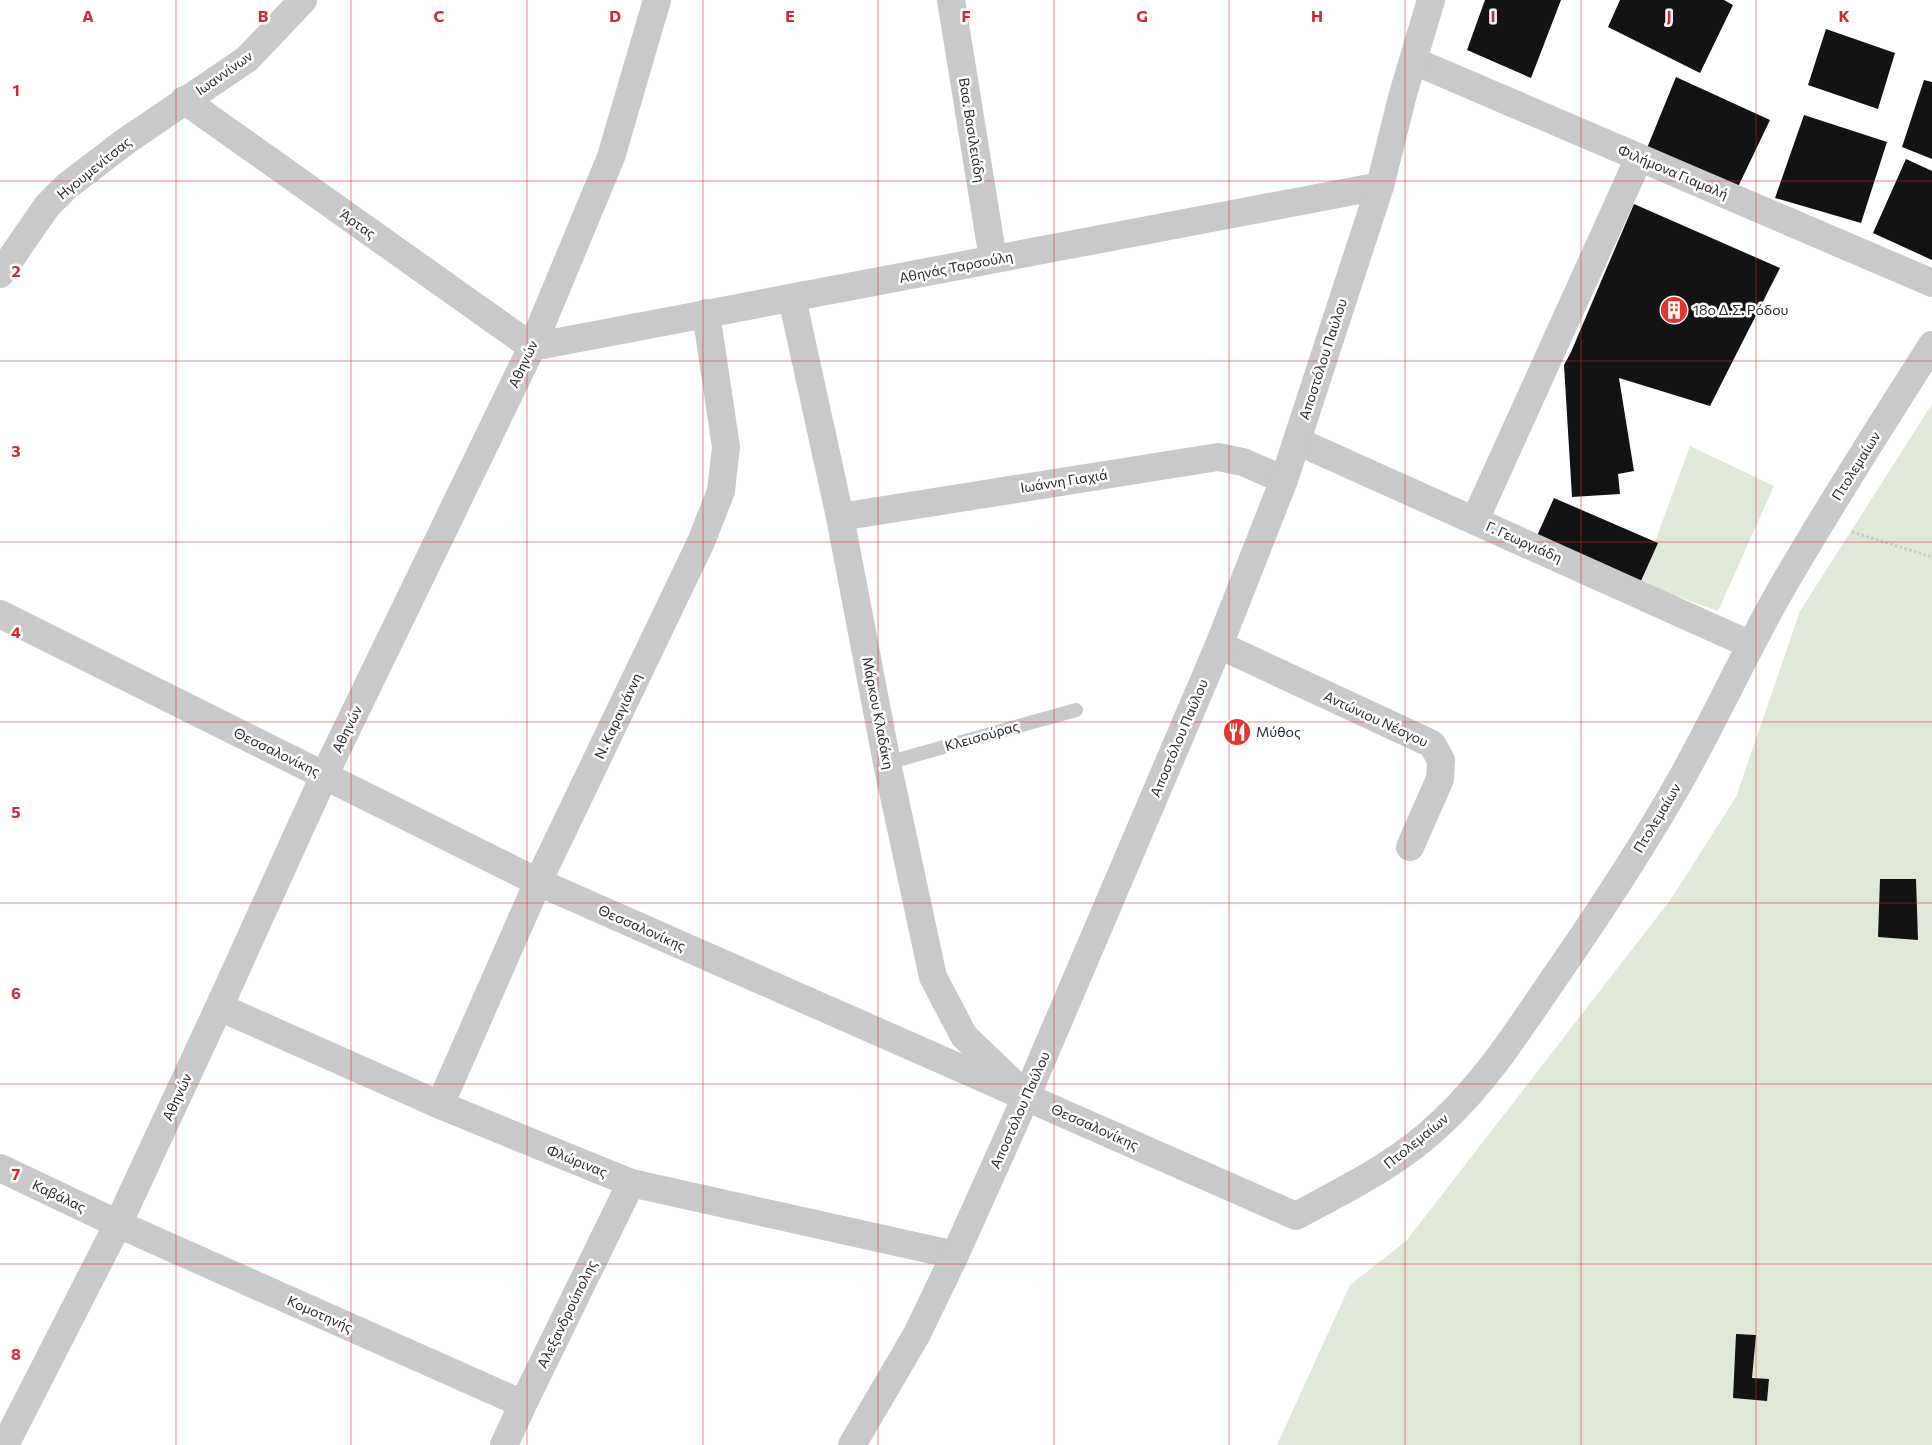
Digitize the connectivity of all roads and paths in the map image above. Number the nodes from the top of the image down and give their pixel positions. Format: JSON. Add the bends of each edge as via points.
{"nodes":[{"id":1,"x":304,"y":0,"type":"edge"},
{"id":2,"x":657,"y":0,"type":"edge"},
{"id":3,"x":951,"y":0,"type":"edge"},
{"id":4,"x":1431,"y":0,"type":"edge"},
{"id":5,"x":1414,"y":61,"type":"junction"},
{"id":6,"x":184,"y":100,"type":"junction"},
{"id":7,"x":1639,"y":158,"type":"junction"},
{"id":8,"x":1380,"y":186,"type":"junction"},
{"id":9,"x":993,"y":259,"type":"junction"},
{"id":10,"x":0,"y":274,"type":"edge"},
{"id":11,"x":1932,"y":283,"type":"edge"},
{"id":12,"x":792,"y":298,"type":"junction"},
{"id":13,"x":706,"y":314,"type":"junction"},
{"id":14,"x":1932,"y":345,"type":"edge"},
{"id":15,"x":532,"y":347,"type":"junction"},
{"id":16,"x":1297,"y":441,"type":"junction"},
{"id":17,"x":1284,"y":480,"type":"junction"},
{"id":18,"x":1825,"y":516,"type":"junction"},
{"id":19,"x":840,"y":517,"type":"junction"},
{"id":20,"x":1475,"y":520,"type":"junction"},
{"id":21,"x":1932,"y":557,"type":"edge"},
{"id":22,"x":0,"y":614,"type":"edge"},
{"id":23,"x":1219,"y":645,"type":"junction"},
{"id":24,"x":1751,"y":645,"type":"junction"},
{"id":25,"x":1076,"y":710,"type":"dead end"},
{"id":26,"x":887,"y":763,"type":"junction"},
{"id":27,"x":324,"y":776,"type":"junction"},
{"id":28,"x":1410,"y":847,"type":"dead end"},
{"id":29,"x":538,"y":882,"type":"junction"},
{"id":30,"x":219,"y":1007,"type":"junction"},
{"id":31,"x":1026,"y":1097,"type":"junction"},
{"id":32,"x":440,"y":1105,"type":"junction"},
{"id":33,"x":0,"y":1168,"type":"edge"},
{"id":34,"x":631,"y":1183,"type":"junction"},
{"id":35,"x":1296,"y":1216,"type":"joint"},
{"id":36,"x":118,"y":1224,"type":"junction"},
{"id":37,"x":955,"y":1255,"type":"junction"},
{"id":38,"x":523,"y":1404,"type":"junction"},
{"id":39,"x":4,"y":1445,"type":"edge"},
{"id":40,"x":504,"y":1445,"type":"edge"},
{"id":41,"x":852,"y":1445,"type":"edge"}],
"edges":[{"from":1,"to":6,"type":"street","name":"Ιωαννίνων","via":[[247,59]]},
{"from":2,"to":15,"type":"street","name":"Αθηνών","via":[[611,157]]},
{"from":3,"to":9,"type":"street","name":"Βασ. Βασιλειάδη"},
{"from":4,"to":5,"type":"street","name":"Αποστόλου Παύλου"},
{"from":5,"to":7,"type":"street","name":"Φιλήμονα Γιαμαλή"},
{"from":5,"to":8,"type":"street","name":"Αποστόλου Παύλου"},
{"from":6,"to":10,"type":"street","name":"Ηγουμενίτσας","via":[[67,186],[48,206]]},
{"from":6,"to":15,"type":"street","name":"Άρτας"},
{"from":7,"to":11,"type":"street","name":"Φιλήμονα Γιαμαλή"},
{"from":7,"to":20,"type":"street"},
{"from":8,"to":9,"type":"street","name":"Αθηνάς Ταρσούλη"},
{"from":8,"to":16,"type":"street","name":"Αποστόλου Παύλου"},
{"from":9,"to":12,"type":"street","name":"Αθηνάς Ταρσούλη"},
{"from":12,"to":13,"type":"street","name":"Αθηνάς Ταρσούλη"},
{"from":12,"to":19,"type":"street","name":"Μάρκου Κλαδάκη"},
{"from":13,"to":15,"type":"street","name":"Αθηνάς Ταρσούλη"},
{"from":13,"to":29,"type":"street","name":"Ν. Καραγιάννη","via":[[726,447],[721,491],[700,542]]},
{"from":14,"to":18,"type":"street","name":"Πτολεμαίων"},
{"from":15,"to":27,"type":"street","name":"Αθηνών"},
{"from":16,"to":17,"type":"street","name":"Αποστόλου Παύλου"},
{"from":16,"to":20,"type":"street","name":"Γ. Γεωργιάδη"},
{"from":17,"to":19,"type":"street","name":"Ιωάννη Γιαχιά","via":[[1243,462],[1218,457]]},
{"from":17,"to":23,"type":"street","name":"Αποστόλου Παύλου"},
{"from":18,"to":21,"type":"path","via":[[1852,532]]},
{"from":18,"to":24,"type":"street","name":"Πτολεμαίων"},
{"from":19,"to":26,"type":"street","name":"Μάρκου Κλαδάκη"},
{"from":20,"to":24,"type":"street","name":"Γ. Γεωργιάδη"},
{"from":22,"to":27,"type":"street","name":"Θεσσαλονίκης"},
{"from":23,"to":28,"type":"street","name":"Αντώνιου Νέσγου","via":[[1432,744],[1441,760],[1440,779]]},
{"from":23,"to":31,"type":"street","name":"Αποστόλου Παύλου"},
{"from":24,"to":35,"type":"street","name":"Πτολεμαίων","via":[[1683,775],[1626,869],[1505,1050],[1469,1095],[1405,1154]]},
{"from":25,"to":26,"type":"lane","name":"Κλεισούρας"},
{"from":26,"to":31,"type":"street","name":"Μάρκου Κλαδάκη","via":[[933,977],[964,1036]]},
{"from":27,"to":29,"type":"street","name":"Θεσσαλονίκης"},
{"from":27,"to":30,"type":"street","name":"Αθηνών"},
{"from":29,"to":31,"type":"street","name":"Θεσσαλονίκης"},
{"from":29,"to":32,"type":"street","name":"Ν. Καραγιάννη"},
{"from":30,"to":32,"type":"street","name":"Φλώρινας"},
{"from":30,"to":36,"type":"street","name":"Αθηνών"},
{"from":31,"to":35,"type":"street","name":"Θεσσαλονίκης"},
{"from":31,"to":37,"type":"street","name":"Αποστόλου Παύλου"},
{"from":32,"to":34,"type":"street","name":"Φλώρινας"},
{"from":33,"to":36,"type":"street","name":"Καβάλας"},
{"from":34,"to":37,"type":"street","name":"Φλώρινας"},
{"from":34,"to":38,"type":"street","name":"Αλεξανδρούπολης"},
{"from":36,"to":38,"type":"street","name":"Κομοτηνής"},
{"from":36,"to":39,"type":"street","name":"Αθηνών"},
{"from":37,"to":41,"type":"street","name":"Αποστόλου Παύλου","via":[[917,1334]]},
{"from":38,"to":40,"type":"street","name":"Αλεξανδρούπολης"}]}
